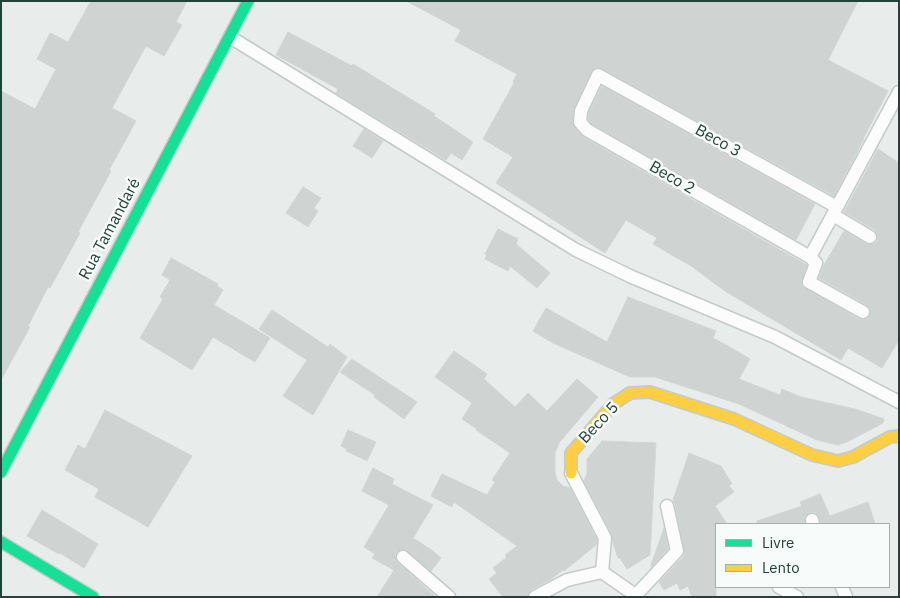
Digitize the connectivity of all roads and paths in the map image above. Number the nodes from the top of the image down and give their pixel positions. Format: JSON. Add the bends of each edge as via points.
{"nodes":[{"id":1,"x":248,"y":1,"type":"edge"},
{"id":2,"x":230,"y":36,"type":"junction"},
{"id":3,"x":598,"y":74,"type":"joint"},
{"id":4,"x":899,"y":92,"type":"edge"},
{"id":5,"x":835,"y":211,"type":"junction"},
{"id":6,"x":870,"y":237,"type":"dead end"},
{"id":7,"x":810,"y":256,"type":"junction"},
{"id":8,"x":864,"y":312,"type":"dead end"},
{"id":9,"x":899,"y":402,"type":"edge"},
{"id":10,"x":899,"y":436,"type":"edge"},
{"id":11,"x":1,"y":472,"type":"edge"},
{"id":12,"x":571,"y":473,"type":"joint"},
{"id":13,"x":667,"y":506,"type":"dead end"},
{"id":14,"x":1,"y":542,"type":"edge"},
{"id":15,"x":403,"y":557,"type":"dead end"},
{"id":16,"x":602,"y":572,"type":"junction"},
{"id":17,"x":781,"y":588,"type":"edge"},
{"id":18,"x":637,"y":596,"type":"edge"},
{"id":19,"x":94,"y":597,"type":"edge"},
{"id":20,"x":449,"y":597,"type":"edge"},
{"id":21,"x":535,"y":597,"type":"edge"},
{"id":22,"x":797,"y":597,"type":"edge"}],
"edges":[{"from":1,"to":2,"type":"street","name":"Rua Tamandaré"},
{"from":2,"to":9,"type":"lane","via":[[576,250],[775,337]]},
{"from":2,"to":11,"type":"street","name":"Rua Tamandaré"},
{"from":3,"to":5,"type":"lane","name":"Beco 3"},
{"from":3,"to":7,"type":"lane","name":"Beco 2","via":[[581,111],[580,122],[587,130]]},
{"from":4,"to":5,"type":"lane"},
{"from":5,"to":6,"type":"lane","name":"Beco 3"},
{"from":5,"to":7,"type":"lane"},
{"from":7,"to":8,"type":"lane","via":[[816,263],[809,282]]},
{"from":10,"to":12,"type":"street","name":"Beco 5","via":[[838,461],[812,455],[734,419],[650,392],[630,393],[613,404],[571,453]]},
{"from":12,"to":16,"type":"lane","name":"Beco 5","via":[[605,538]]},
{"from":13,"to":18,"type":"lane","via":[[678,551]]},
{"from":14,"to":19,"type":"street"},
{"from":15,"to":20,"type":"lane"},
{"from":16,"to":18,"type":"lane"},
{"from":16,"to":21,"type":"lane","via":[[566,580]]},
{"from":17,"to":22,"type":"lane"}]}
